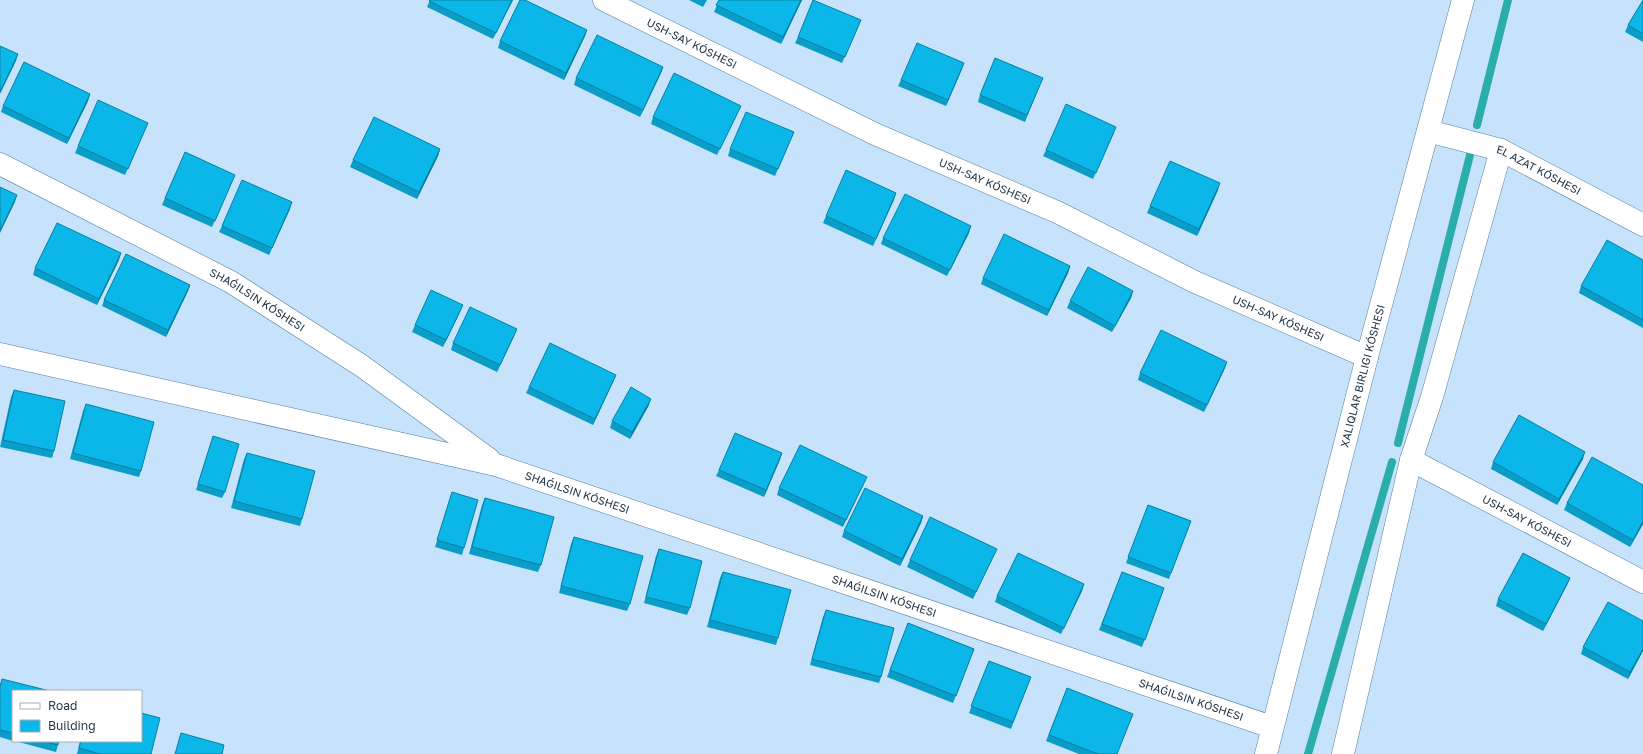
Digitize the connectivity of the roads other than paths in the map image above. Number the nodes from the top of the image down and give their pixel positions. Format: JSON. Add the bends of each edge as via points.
{"nodes":[{"id":1,"x":604,"y":0,"type":"edge"},
{"id":2,"x":1463,"y":0,"type":"edge"},
{"id":3,"x":1428,"y":131,"type":"junction"},
{"id":4,"x":1501,"y":150,"type":"junction"},
{"id":5,"x":0,"y":164,"type":"edge"},
{"id":6,"x":1643,"y":225,"type":"edge"},
{"id":7,"x":0,"y":354,"type":"edge"},
{"id":8,"x":1367,"y":357,"type":"junction"},
{"id":9,"x":1411,"y":460,"type":"junction"},
{"id":10,"x":496,"y":465,"type":"junction"},
{"id":11,"x":1643,"y":582,"type":"edge"},
{"id":12,"x":1272,"y":727,"type":"junction"},
{"id":13,"x":1266,"y":754,"type":"edge"},
{"id":14,"x":1343,"y":754,"type":"edge"}],
"edges":[{"from":1,"to":8,"type":"street","name":"USH-SAY KÓSHESI","via":[[876,134],[1057,212],[1195,282]]},
{"from":2,"to":3,"type":"street"},
{"from":3,"to":4,"type":"street","name":"EL AZAT KÓSHESI"},
{"from":3,"to":8,"type":"street"},
{"from":4,"to":6,"type":"street","name":"EL AZAT KÓSHESI"},
{"from":4,"to":9,"type":"street","via":[[1432,397]]},
{"from":5,"to":10,"type":"street","via":[[231,282],[362,366]]},
{"from":7,"to":10,"type":"street"},
{"from":8,"to":12,"type":"street"},
{"from":9,"to":11,"type":"street","name":"USH-SAY KÓSHESI"},
{"from":9,"to":14,"type":"street"},
{"from":10,"to":12,"type":"street"},
{"from":12,"to":13,"type":"street"}]}
